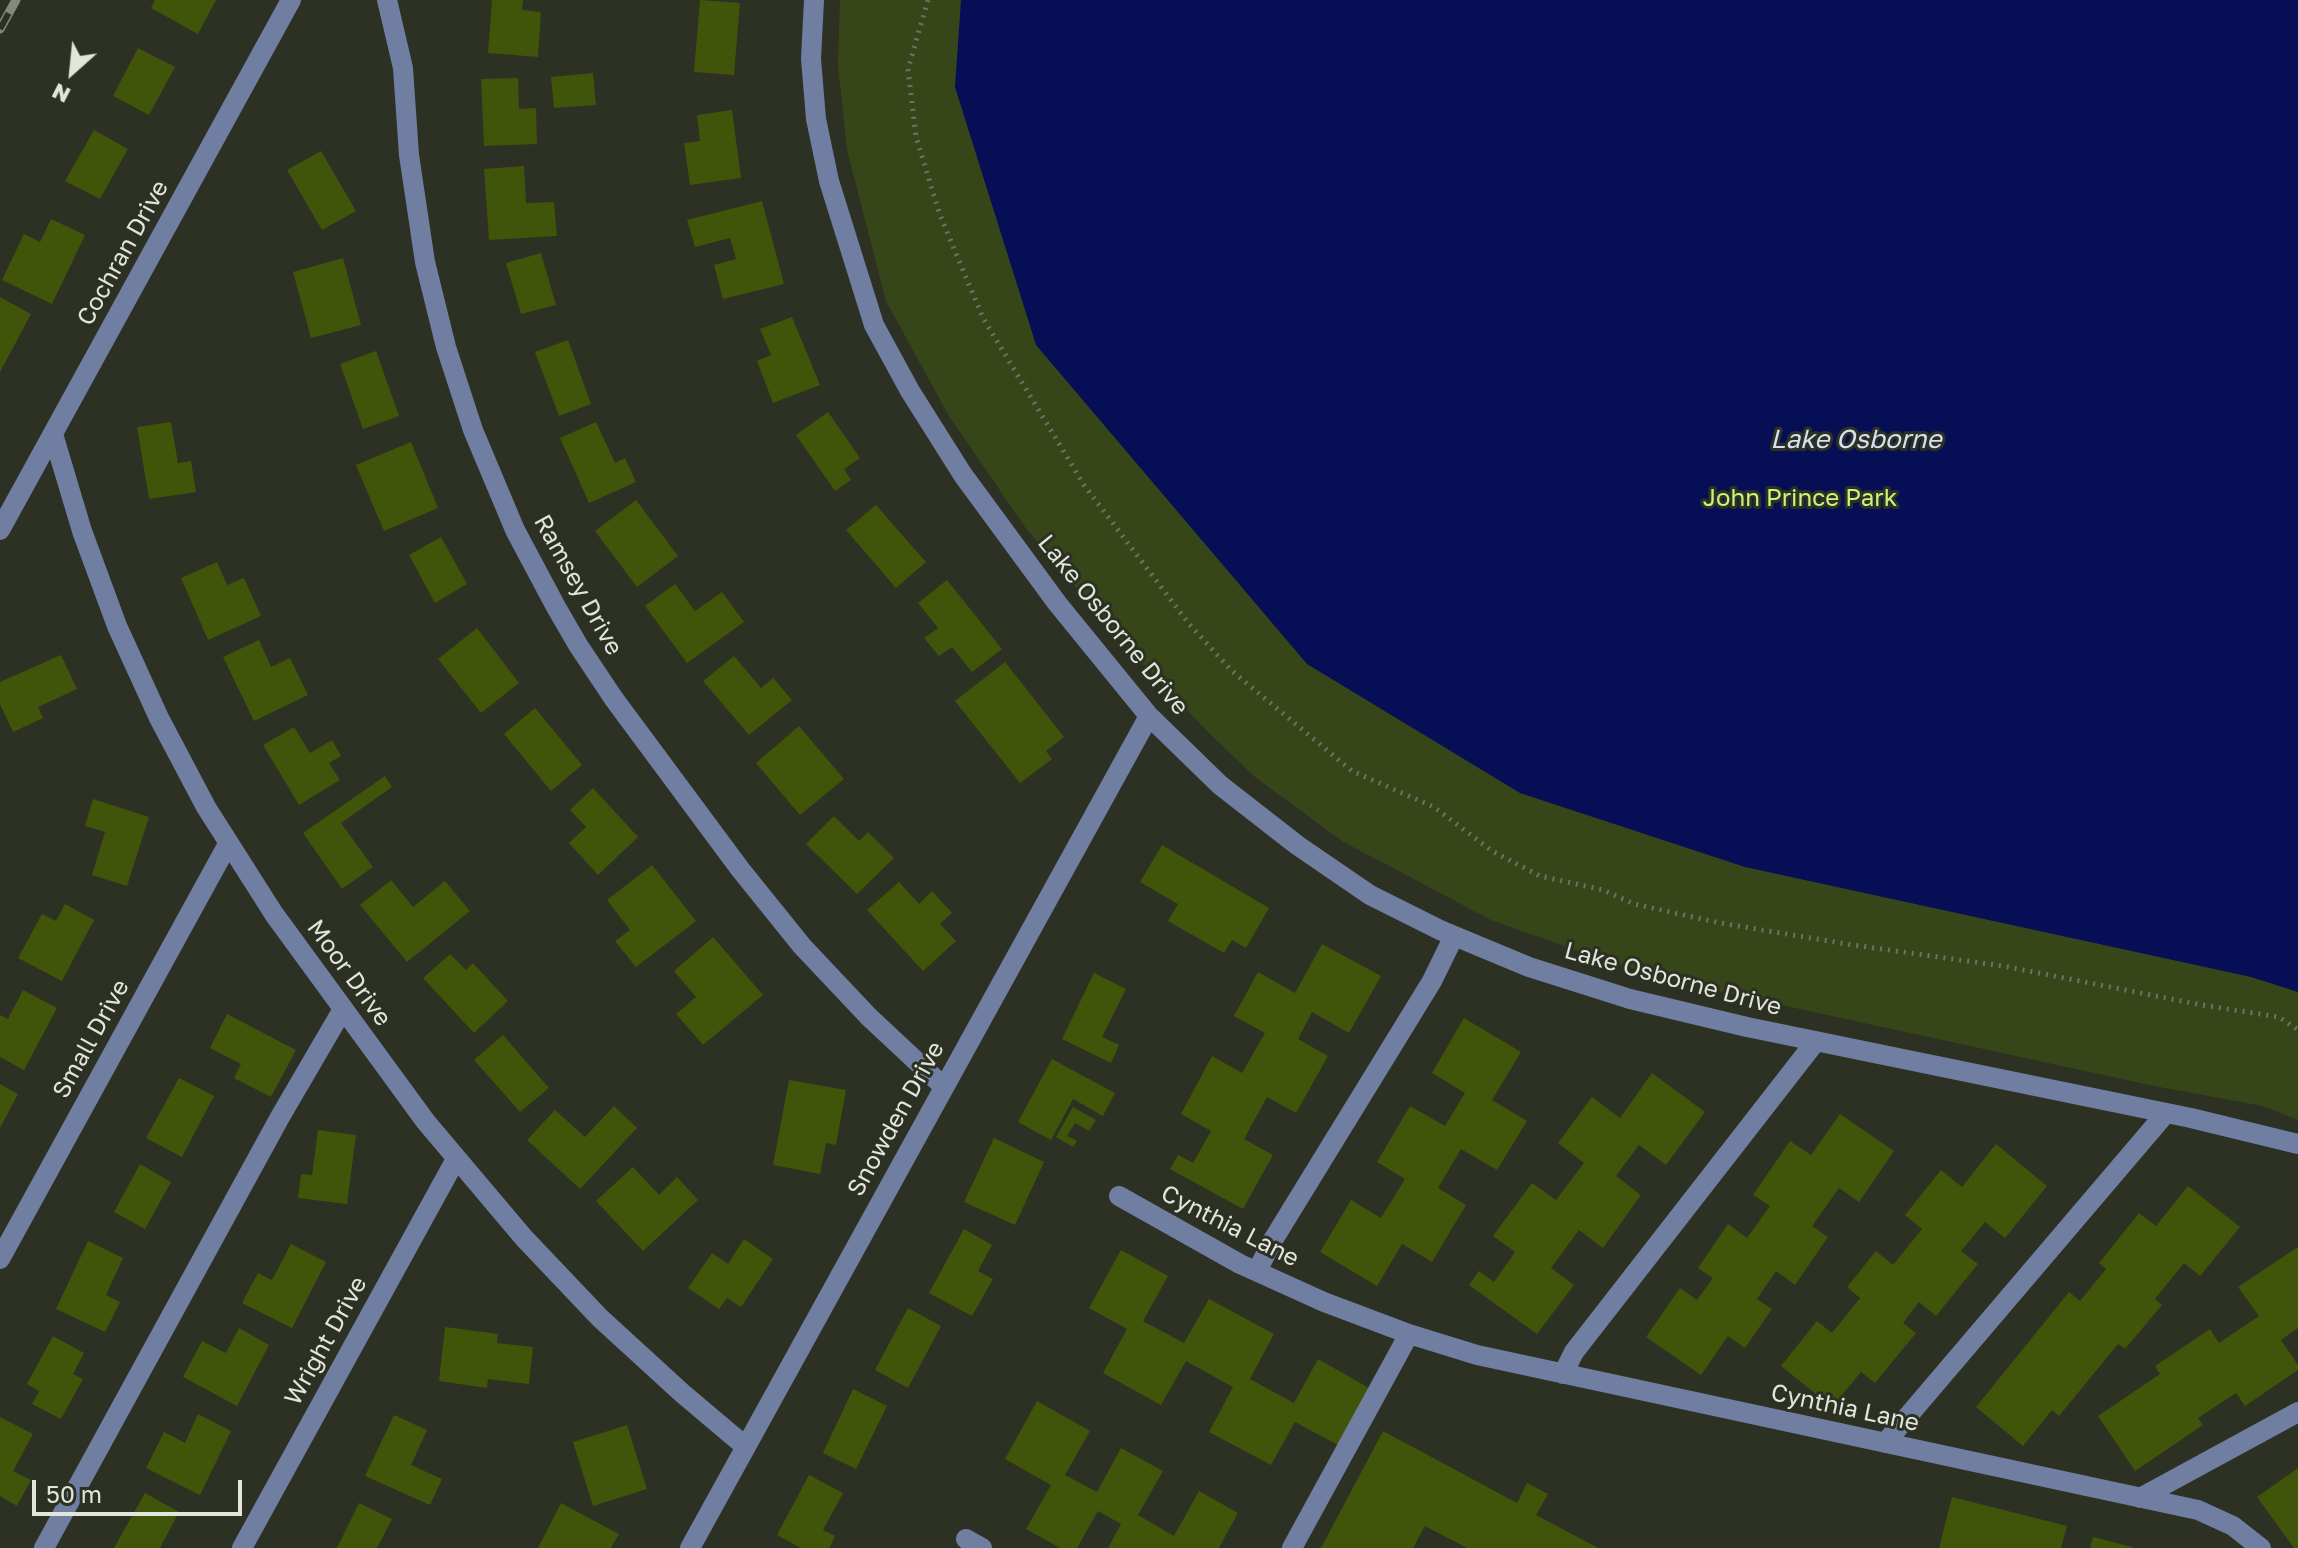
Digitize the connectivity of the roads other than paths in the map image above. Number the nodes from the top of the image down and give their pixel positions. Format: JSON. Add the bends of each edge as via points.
{"nodes":[{"id":1,"x":291,"y":0,"type":"edge"},
{"id":2,"x":387,"y":0,"type":"edge"},
{"id":3,"x":814,"y":0,"type":"edge"},
{"id":4,"x":53,"y":434,"type":"junction"},
{"id":5,"x":0,"y":530,"type":"edge"},
{"id":6,"x":1149,"y":716,"type":"junction"},
{"id":7,"x":228,"y":844,"type":"junction"},
{"id":8,"x":1454,"y":936,"type":"junction"},
{"id":9,"x":343,"y":1009,"type":"junction"},
{"id":10,"x":1816,"y":1041,"type":"junction"},
{"id":11,"x":944,"y":1087,"type":"junction"},
{"id":12,"x":2166,"y":1113,"type":"junction"},
{"id":13,"x":2298,"y":1144,"type":"edge"},
{"id":14,"x":456,"y":1159,"type":"junction"},
{"id":15,"x":1119,"y":1196,"type":"dead end"},
{"id":16,"x":0,"y":1259,"type":"edge"},
{"id":17,"x":1257,"y":1271,"type":"junction"},
{"id":18,"x":1409,"y":1334,"type":"junction"},
{"id":19,"x":1563,"y":1374,"type":"junction"},
{"id":20,"x":2298,"y":1412,"type":"edge"},
{"id":21,"x":1885,"y":1443,"type":"junction"},
{"id":22,"x":746,"y":1447,"type":"junction"},
{"id":23,"x":2140,"y":1498,"type":"junction"},
{"id":24,"x":44,"y":1548,"type":"edge"},
{"id":25,"x":242,"y":1548,"type":"edge"},
{"id":26,"x":690,"y":1548,"type":"edge"},
{"id":27,"x":1292,"y":1548,"type":"edge"},
{"id":28,"x":2261,"y":1548,"type":"edge"}],
"edges":[{"from":1,"to":4,"type":"street","name":"Cochran Drive"},
{"from":2,"to":11,"type":"street","name":"Ramsey Drive","via":[[403,68],[425,262],[473,430],[515,530],[578,645],[740,869],[802,946]]},
{"from":3,"to":6,"type":"street","name":"Lake Osborne Drive","via":[[816,119],[874,325],[963,475]]},
{"from":4,"to":5,"type":"street","name":"Cochran Drive"},
{"from":4,"to":7,"type":"street","name":"Moor Drive","via":[[117,626],[159,718]]},
{"from":6,"to":8,"type":"street","name":"Lake Osborne Drive","via":[[1220,785],[1297,845],[1370,895]]},
{"from":6,"to":11,"type":"street","name":"Snowden Drive"},
{"from":7,"to":9,"type":"street","name":"Moor Drive"},
{"from":7,"to":16,"type":"street","name":"Small Drive"},
{"from":8,"to":10,"type":"street","name":"Lake Osborne Drive","via":[[1630,999]]},
{"from":8,"to":17,"type":"street"},
{"from":9,"to":14,"type":"street","name":"Moor Drive"},
{"from":9,"to":24,"type":"street"},
{"from":10,"to":12,"type":"street","name":"Lake Osborne Drive"},
{"from":10,"to":19,"type":"street","via":[[1574,1352]]},
{"from":11,"to":22,"type":"street","name":"Snowden Drive"},
{"from":12,"to":13,"type":"street","name":"Lake Osborne Drive"},
{"from":12,"to":21,"type":"street"},
{"from":14,"to":22,"type":"street","name":"Moor Drive","via":[[600,1318]]},
{"from":14,"to":25,"type":"street","name":"Wright Drive"},
{"from":15,"to":17,"type":"street","name":"Cynthia Lane"},
{"from":17,"to":18,"type":"street","name":"Cynthia Lane"},
{"from":18,"to":19,"type":"street","name":"Cynthia Lane"},
{"from":18,"to":27,"type":"street"},
{"from":19,"to":21,"type":"street","name":"Cynthia Lane"},
{"from":20,"to":23,"type":"street"},
{"from":21,"to":23,"type":"street","name":"Cynthia Lane"},
{"from":22,"to":26,"type":"street","name":"Snowden Drive"},
{"from":23,"to":28,"type":"street","name":"Cynthia Lane","via":[[2216,1517]]}]}
